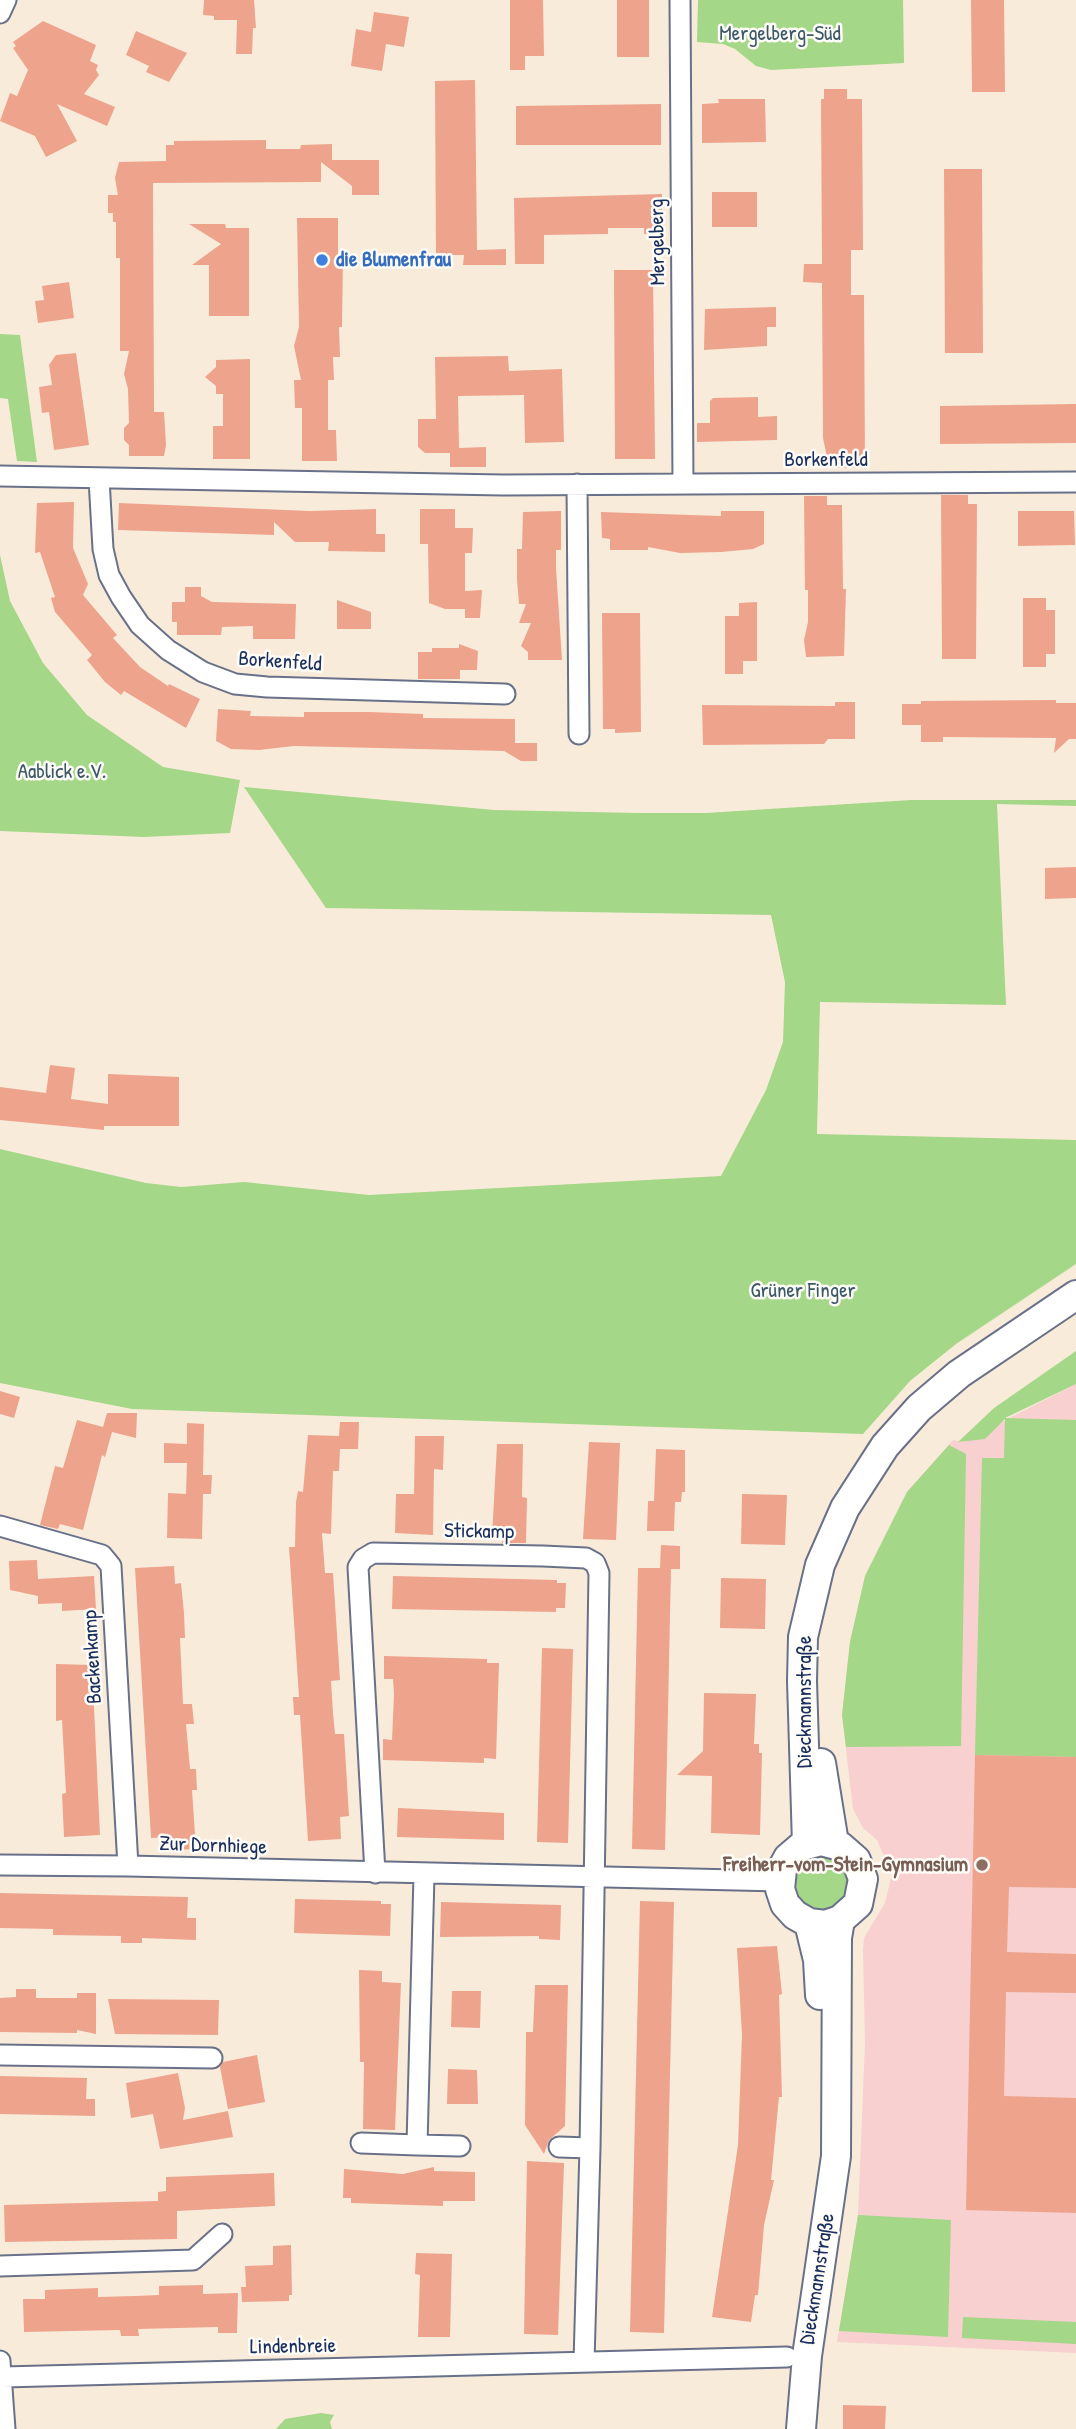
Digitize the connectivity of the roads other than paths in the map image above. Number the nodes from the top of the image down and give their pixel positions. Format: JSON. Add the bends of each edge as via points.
{"nodes":[{"id":1,"x":6,"y":0,"type":"edge"},
{"id":2,"x":680,"y":0,"type":"edge"},
{"id":3,"x":0,"y":13,"type":"edge"},
{"id":4,"x":0,"y":477,"type":"edge"},
{"id":5,"x":99,"y":479,"type":"junction"},
{"id":6,"x":1076,"y":482,"type":"edge"},
{"id":7,"x":683,"y":483,"type":"junction"},
{"id":8,"x":577,"y":485,"type":"junction"},
{"id":9,"x":505,"y":694,"type":"dead end"},
{"id":10,"x":579,"y":734,"type":"dead end"},
{"id":11,"x":1076,"y":1295,"type":"edge"},
{"id":12,"x":1076,"y":1318,"type":"edge"},
{"id":13,"x":0,"y":1526,"type":"edge"},
{"id":14,"x":820,"y":1843,"type":"junction"},
{"id":15,"x":0,"y":1865,"type":"edge"},
{"id":16,"x":128,"y":1866,"type":"junction"},
{"id":17,"x":375,"y":1873,"type":"junction"},
{"id":18,"x":424,"y":1875,"type":"junction"},
{"id":19,"x":594,"y":1877,"type":"junction"},
{"id":20,"x":780,"y":1881,"type":"junction"},
{"id":21,"x":840,"y":1920,"type":"junction"},
{"id":22,"x":808,"y":1923,"type":"junction"},
{"id":23,"x":0,"y":2055,"type":"edge"},
{"id":24,"x":212,"y":2058,"type":"dead end"},
{"id":25,"x":361,"y":2143,"type":"dead end"},
{"id":26,"x":417,"y":2145,"type":"junction"},
{"id":27,"x":460,"y":2146,"type":"dead end"},
{"id":28,"x":559,"y":2147,"type":"dead end"},
{"id":29,"x":590,"y":2148,"type":"junction"},
{"id":30,"x":222,"y":2234,"type":"dead end"},
{"id":31,"x":0,"y":2266,"type":"edge"},
{"id":32,"x":787,"y":2357,"type":"junction"},
{"id":33,"x":584,"y":2362,"type":"junction"},
{"id":34,"x":2,"y":2369,"type":"edge"},
{"id":35,"x":2,"y":2424,"type":"edge"},
{"id":36,"x":782,"y":2429,"type":"edge"},
{"id":37,"x":801,"y":2429,"type":"edge"}],
"edges":[{"from":1,"to":3,"type":"street"},
{"from":2,"to":7,"type":"street","name":"Mergelberg"},
{"from":4,"to":5,"type":"street","name":"Borkenfeld"},
{"from":5,"to":8,"type":"street","name":"Borkenfeld"},
{"from":5,"to":9,"type":"street","name":"Borkenfeld","via":[[103,549],[121,597],[140,625],[203,672],[235,684],[267,687]]},
{"from":6,"to":7,"type":"street","name":"Borkenfeld"},
{"from":7,"to":8,"type":"street","name":"Borkenfeld"},
{"from":8,"to":10,"type":"street"},
{"from":11,"to":14,"type":"street","name":"Dieckmannstraße","via":[[959,1374],[919,1408],[880,1453],[840,1517],[815,1582],[803,1637],[802,1727]]},
{"from":12,"to":14,"type":"street","name":"Dieckmannstraße","via":[[933,1421],[881,1482],[850,1539],[826,1614],[817,1679]]},
{"from":13,"to":16,"type":"street","name":"Backenkamp","via":[[102,1555],[111,1566]]},
{"from":14,"to":20,"type":"street","via":[[788,1858]]},
{"from":14,"to":21,"type":"street","via":[[852,1854],[860,1866],[863,1880],[858,1904]]},
{"from":15,"to":16,"type":"street","name":"Zur Dornhiege"},
{"from":16,"to":17,"type":"street","name":"Zur Dornhiege"},
{"from":17,"to":18,"type":"street","name":"Zur Dornhiege"},
{"from":17,"to":19,"type":"street","name":"Stickamp","via":[[358,1567],[373,1553],[543,1556],[586,1558],[595,1563],[599,1573]]},
{"from":18,"to":19,"type":"street","name":"Zur Dornhiege"},
{"from":18,"to":26,"type":"street"},
{"from":19,"to":20,"type":"street","name":"Zur Dornhiege"},
{"from":19,"to":29,"type":"street"},
{"from":20,"to":22,"type":"street","via":[[785,1904]]},
{"from":21,"to":22,"type":"street","via":[[825,1925]]},
{"from":21,"to":37,"type":"street","name":"Dieckmannstraße","via":[[836,2156]]},
{"from":22,"to":32,"type":"street","name":"Dieckmannstraße","via":[[820,1973],[821,2098],[815,2177]]},
{"from":23,"to":24,"type":"street"},
{"from":25,"to":26,"type":"street"},
{"from":26,"to":27,"type":"street"},
{"from":28,"to":29,"type":"street"},
{"from":29,"to":33,"type":"street"},
{"from":30,"to":31,"type":"street","via":[[193,2260]]},
{"from":32,"to":33,"type":"street","name":"Lindenbreie"},
{"from":32,"to":36,"type":"street","name":"Dieckmannstraße"},
{"from":33,"to":34,"type":"street","name":"Lindenbreie"},
{"from":34,"to":35,"type":"street"}]}
